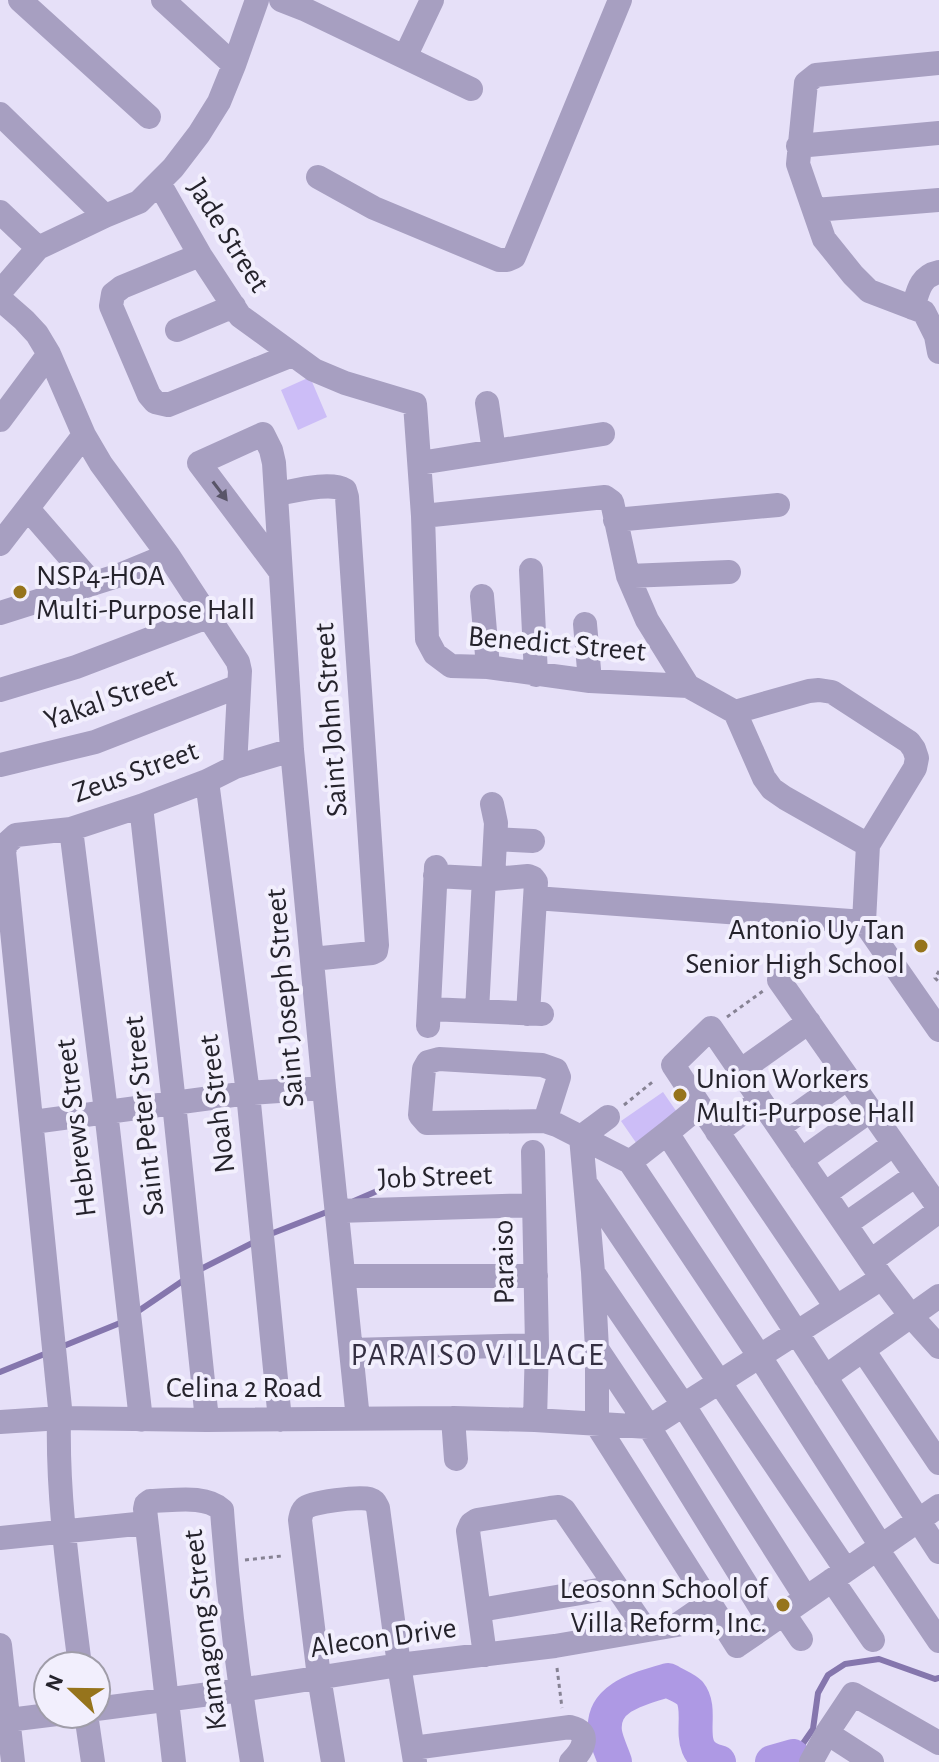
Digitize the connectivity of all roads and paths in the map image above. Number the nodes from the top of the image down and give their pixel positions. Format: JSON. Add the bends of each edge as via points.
{"nodes":[{"id":1,"x":20,"y":0,"type":"edge"},
{"id":2,"x":163,"y":0,"type":"edge"},
{"id":3,"x":257,"y":0,"type":"edge"},
{"id":4,"x":281,"y":0,"type":"edge"},
{"id":5,"x":432,"y":0,"type":"edge"},
{"id":6,"x":620,"y":0,"type":"edge"},
{"id":7,"x":405,"y":57,"type":"junction"},
{"id":8,"x":939,"y":63,"type":"edge"},
{"id":9,"x":234,"y":65,"type":"junction"},
{"id":10,"x":471,"y":89,"type":"dead end"},
{"id":11,"x":0,"y":114,"type":"edge"},
{"id":12,"x":149,"y":117,"type":"dead end"},
{"id":13,"x":939,"y":133,"type":"edge"},
{"id":14,"x":798,"y":146,"type":"junction"},
{"id":15,"x":318,"y":177,"type":"dead end"},
{"id":16,"x":159,"y":183,"type":"junction"},
{"id":17,"x":939,"y":200,"type":"edge"},
{"id":18,"x":815,"y":210,"type":"junction"},
{"id":19,"x":0,"y":212,"type":"edge"},
{"id":20,"x":105,"y":216,"type":"junction"},
{"id":21,"x":38,"y":248,"type":"junction"},
{"id":22,"x":200,"y":255,"type":"junction"},
{"id":23,"x":939,"y":272,"type":"edge"},
{"id":24,"x":0,"y":292,"type":"edge"},
{"id":25,"x":0,"y":299,"type":"edge"},
{"id":26,"x":234,"y":306,"type":"junction"},
{"id":27,"x":913,"y":308,"type":"junction"},
{"id":28,"x":177,"y":330,"type":"dead end"},
{"id":29,"x":939,"y":352,"type":"edge"},
{"id":30,"x":49,"y":354,"type":"junction"},
{"id":31,"x":292,"y":355,"type":"junction"},
{"id":32,"x":487,"y":403,"type":"dead end"},
{"id":33,"x":415,"y":404,"type":"joint"},
{"id":34,"x":0,"y":420,"type":"edge"},
{"id":35,"x":603,"y":434,"type":"dead end"},
{"id":36,"x":84,"y":435,"type":"junction"},
{"id":37,"x":494,"y":451,"type":"junction"},
{"id":38,"x":420,"y":463,"type":"junction"},
{"id":39,"x":277,"y":494,"type":"junction"},
{"id":40,"x":778,"y":505,"type":"dead end"},
{"id":41,"x":28,"y":509,"type":"junction"},
{"id":42,"x":423,"y":516,"type":"junction"},
{"id":43,"x":615,"y":520,"type":"junction"},
{"id":44,"x":0,"y":544,"type":"edge"},
{"id":45,"x":168,"y":555,"type":"junction"},
{"id":46,"x":531,"y":570,"type":"dead end"},
{"id":47,"x":280,"y":571,"type":"junction"},
{"id":48,"x":729,"y":572,"type":"dead end"},
{"id":49,"x":628,"y":576,"type":"junction"},
{"id":50,"x":93,"y":584,"type":"junction"},
{"id":51,"x":482,"y":596,"type":"dead end"},
{"id":52,"x":0,"y":613,"type":"edge"},
{"id":53,"x":210,"y":616,"type":"junction"},
{"id":54,"x":585,"y":624,"type":"dead end"},
{"id":55,"x":488,"y":667,"type":"junction"},
{"id":56,"x":536,"y":675,"type":"junction"},
{"id":57,"x":590,"y":681,"type":"junction"},
{"id":58,"x":239,"y":686,"type":"junction"},
{"id":59,"x":688,"y":686,"type":"junction"},
{"id":60,"x":0,"y":690,"type":"edge"},
{"id":61,"x":735,"y":712,"type":"junction"},
{"id":62,"x":292,"y":750,"type":"junction"},
{"id":63,"x":0,"y":765,"type":"edge"},
{"id":64,"x":235,"y":767,"type":"junction"},
{"id":65,"x":207,"y":781,"type":"junction"},
{"id":66,"x":492,"y":804,"type":"dead end"},
{"id":67,"x":141,"y":806,"type":"junction"},
{"id":68,"x":71,"y":829,"type":"junction"},
{"id":69,"x":496,"y":839,"type":"junction"},
{"id":70,"x":533,"y":841,"type":"dead end"},
{"id":71,"x":868,"y":845,"type":"junction"},
{"id":72,"x":489,"y":878,"type":"junction"},
{"id":73,"x":535,"y":898,"type":"junction"},
{"id":74,"x":864,"y":922,"type":"junction"},
{"id":75,"x":312,"y":959,"type":"junction"},
{"id":76,"x":939,"y":971,"type":"edge"},
{"id":77,"x":779,"y":980,"type":"joint"},
{"id":78,"x":939,"y":982,"type":"edge"},
{"id":79,"x":932,"y":1000,"type":"edge"},
{"id":80,"x":477,"y":1011,"type":"junction"},
{"id":81,"x":809,"y":1022,"type":"junction"},
{"id":82,"x":711,"y":1028,"type":"junction"},
{"id":83,"x":939,"y":1030,"type":"edge"},
{"id":84,"x":673,"y":1065,"type":"junction"},
{"id":85,"x":740,"y":1071,"type":"junction"},
{"id":86,"x":848,"y":1078,"type":"junction"},
{"id":87,"x":324,"y":1088,"type":"junction"},
{"id":88,"x":248,"y":1093,"type":"junction"},
{"id":89,"x":760,"y":1100,"type":"junction"},
{"id":90,"x":174,"y":1103,"type":"junction"},
{"id":91,"x":700,"y":1106,"type":"junction"},
{"id":92,"x":871,"y":1110,"type":"junction"},
{"id":93,"x":106,"y":1111,"type":"junction"},
{"id":94,"x":608,"y":1117,"type":"joint"},
{"id":95,"x":545,"y":1121,"type":"junction"},
{"id":96,"x":33,"y":1122,"type":"junction"},
{"id":97,"x":779,"y":1127,"type":"junction"},
{"id":98,"x":717,"y":1132,"type":"junction"},
{"id":99,"x":667,"y":1133,"type":"junction"},
{"id":100,"x":581,"y":1137,"type":"junction"},
{"id":101,"x":894,"y":1144,"type":"junction"},
{"id":102,"x":533,"y":1152,"type":"dead end"},
{"id":103,"x":801,"y":1160,"type":"junction"},
{"id":104,"x":630,"y":1162,"type":"junction"},
{"id":105,"x":916,"y":1175,"type":"junction"},
{"id":106,"x":585,"y":1182,"type":"junction"},
{"id":107,"x":825,"y":1194,"type":"junction"},
{"id":108,"x":336,"y":1204,"type":"junction"},
{"id":109,"x":534,"y":1205,"type":"junction"},
{"id":110,"x":939,"y":1210,"type":"edge"},
{"id":111,"x":846,"y":1224,"type":"junction"},
{"id":112,"x":876,"y":1269,"type":"junction"},
{"id":113,"x":593,"y":1272,"type":"junction"},
{"id":114,"x":344,"y":1276,"type":"junction"},
{"id":115,"x":536,"y":1276,"type":"junction"},
{"id":116,"x":939,"y":1296,"type":"edge"},
{"id":117,"x":836,"y":1307,"type":"junction"},
{"id":118,"x":911,"y":1316,"type":"junction"},
{"id":119,"x":796,"y":1332,"type":"junction"},
{"id":120,"x":537,"y":1345,"type":"junction"},
{"id":121,"x":939,"y":1347,"type":"edge"},
{"id":122,"x":597,"y":1349,"type":"junction"},
{"id":123,"x":351,"y":1350,"type":"junction"},
{"id":124,"x":863,"y":1350,"type":"junction"},
{"id":125,"x":760,"y":1357,"type":"junction"},
{"id":126,"x":825,"y":1377,"type":"junction"},
{"id":127,"x":718,"y":1382,"type":"junction"},
{"id":128,"x":684,"y":1406,"type":"junction"},
{"id":129,"x":60,"y":1418,"type":"junction"},
{"id":130,"x":453,"y":1418,"type":"junction"},
{"id":131,"x":358,"y":1419,"type":"junction"},
{"id":132,"x":141,"y":1420,"type":"junction"},
{"id":133,"x":207,"y":1420,"type":"junction"},
{"id":134,"x":280,"y":1420,"type":"junction"},
{"id":135,"x":535,"y":1420,"type":"junction"},
{"id":136,"x":0,"y":1422,"type":"edge"},
{"id":137,"x":597,"y":1425,"type":"junction"},
{"id":138,"x":649,"y":1427,"type":"junction"},
{"id":139,"x":456,"y":1459,"type":"dead end"},
{"id":140,"x":939,"y":1463,"type":"edge"},
{"id":141,"x":939,"y":1506,"type":"edge"},
{"id":142,"x":146,"y":1516,"type":"junction"},
{"id":143,"x":918,"y":1521,"type":"junction"},
{"id":144,"x":64,"y":1531,"type":"junction"},
{"id":145,"x":0,"y":1538,"type":"edge"},
{"id":146,"x":879,"y":1547,"type":"junction"},
{"id":147,"x":939,"y":1552,"type":"edge"},
{"id":148,"x":304,"y":1553,"type":"junction"},
{"id":149,"x":226,"y":1562,"type":"junction"},
{"id":150,"x":839,"y":1575,"type":"junction"},
{"id":151,"x":616,"y":1587,"type":"junction"},
{"id":152,"x":806,"y":1598,"type":"junction"},
{"id":153,"x":709,"y":1603,"type":"junction"},
{"id":154,"x":480,"y":1610,"type":"junction"},
{"id":155,"x":777,"y":1618,"type":"junction"},
{"id":156,"x":646,"y":1630,"type":"junction"},
{"id":157,"x":801,"y":1639,"type":"dead end"},
{"id":158,"x":873,"y":1640,"type":"dead end"},
{"id":159,"x":939,"y":1641,"type":"edge"},
{"id":160,"x":555,"y":1646,"type":"junction"},
{"id":161,"x":78,"y":1650,"type":"edge"},
{"id":162,"x":485,"y":1655,"type":"junction"},
{"id":163,"x":1,"y":1658,"type":"edge"},
{"id":164,"x":399,"y":1665,"type":"junction"},
{"id":165,"x":319,"y":1677,"type":"junction"},
{"id":166,"x":240,"y":1690,"type":"junction"},
{"id":167,"x":166,"y":1699,"type":"junction"},
{"id":168,"x":112,"y":1707,"type":"edge"},
{"id":169,"x":32,"y":1717,"type":"edge"},
{"id":170,"x":4,"y":1721,"type":"edge"},
{"id":171,"x":564,"y":1727,"type":"junction"},
{"id":172,"x":88,"y":1730,"type":"edge"},
{"id":173,"x":827,"y":1733,"type":"junction"},
{"id":174,"x":939,"y":1743,"type":"edge"},
{"id":175,"x":414,"y":1755,"type":"edge"},
{"id":176,"x":13,"y":1762,"type":"edge"},
{"id":177,"x":93,"y":1762,"type":"edge"},
{"id":178,"x":174,"y":1762,"type":"edge"},
{"id":179,"x":252,"y":1762,"type":"edge"},
{"id":180,"x":333,"y":1762,"type":"edge"},
{"id":181,"x":571,"y":1762,"type":"edge"},
{"id":182,"x":811,"y":1762,"type":"edge"},
{"id":183,"x":872,"y":1762,"type":"edge"}],
"edges":[{"from":1,"to":12,"type":"street"},
{"from":2,"to":9,"type":"street"},
{"from":3,"to":9,"type":"street"},
{"from":4,"to":7,"type":"street"},
{"from":5,"to":7,"type":"street"},
{"from":6,"to":15,"type":"street","via":[[514,257],[499,260],[426,231]]},
{"from":7,"to":10,"type":"street"},
{"from":8,"to":14,"type":"street","via":[[816,75],[806,83]]},
{"from":9,"to":16,"type":"street","via":[[199,134]]},
{"from":11,"to":20,"type":"street"},
{"from":13,"to":14,"type":"street"},
{"from":14,"to":18,"type":"street","via":[[798,164]]},
{"from":16,"to":20,"type":"street","via":[[139,202]]},
{"from":16,"to":22,"type":"street","name":"Jade Street"},
{"from":17,"to":18,"type":"street"},
{"from":18,"to":27,"type":"street","via":[[824,239],[853,275],[869,291]]},
{"from":19,"to":21,"type":"street"},
{"from":20,"to":21,"type":"street"},
{"from":21,"to":24,"type":"street"},
{"from":22,"to":26,"type":"street","name":"Jade Street"},
{"from":22,"to":31,"type":"street","via":[[113,294],[111,306],[155,402],[168,405]]},
{"from":23,"to":27,"type":"street","via":[[924,279]]},
{"from":25,"to":30,"type":"street","via":[[37,334]]},
{"from":26,"to":28,"type":"street"},
{"from":26,"to":31,"type":"street","name":"Jade Street"},
{"from":27,"to":29,"type":"street","via":[[924,312]]},
{"from":30,"to":34,"type":"street"},
{"from":30,"to":36,"type":"street"},
{"from":31,"to":33,"type":"street","name":"Jade Street","via":[[336,380]]},
{"from":32,"to":37,"type":"street"},
{"from":33,"to":38,"type":"street","name":"Benedict Street"},
{"from":35,"to":37,"type":"street"},
{"from":36,"to":41,"type":"street"},
{"from":36,"to":45,"type":"street"},
{"from":37,"to":38,"type":"street"},
{"from":38,"to":42,"type":"street","name":"Benedict Street"},
{"from":39,"to":47,"type":"street","name":"Saint Joseph Street"},
{"from":39,"to":47,"type":"street","name":"Saint Joseph Street","one_way":true,"via":[[268,432],[194,465]]},
{"from":39,"to":75,"type":"street","name":"Saint John Street","via":[[340,486],[347,497],[377,945],[372,953]]},
{"from":40,"to":43,"type":"street"},
{"from":41,"to":44,"type":"street"},
{"from":41,"to":50,"type":"street"},
{"from":42,"to":43,"type":"street","via":[[605,497],[612,502]]},
{"from":42,"to":55,"type":"street","name":"Benedict Street","via":[[427,639],[451,666]]},
{"from":43,"to":49,"type":"street"},
{"from":45,"to":50,"type":"street"},
{"from":45,"to":53,"type":"street"},
{"from":46,"to":56,"type":"street"},
{"from":47,"to":62,"type":"street","name":"Saint Joseph Street"},
{"from":48,"to":49,"type":"street"},
{"from":49,"to":59,"type":"street","via":[[647,620]]},
{"from":50,"to":52,"type":"street"},
{"from":51,"to":55,"type":"street"},
{"from":53,"to":58,"type":"street","via":[[238,662]]},
{"from":53,"to":60,"type":"street"},
{"from":54,"to":57,"type":"street"},
{"from":55,"to":56,"type":"street","name":"Benedict Street"},
{"from":56,"to":57,"type":"street","name":"Benedict Street"},
{"from":57,"to":59,"type":"street","name":"Benedict Street"},
{"from":58,"to":63,"type":"street","name":"Yakal Street","via":[[95,742]]},
{"from":58,"to":64,"type":"street"},
{"from":59,"to":61,"type":"street"},
{"from":61,"to":71,"type":"street","via":[[772,789]]},
{"from":61,"to":71,"type":"street","via":[[809,691],[832,692],[909,742],[917,758],[915,768]]},
{"from":62,"to":64,"type":"street","name":"Zeus Street"},
{"from":62,"to":75,"type":"street","name":"Saint Joseph Street"},
{"from":64,"to":65,"type":"street","name":"Zeus Street"},
{"from":65,"to":67,"type":"street","name":"Zeus Street"},
{"from":65,"to":88,"type":"street","name":"Noah Street"},
{"from":66,"to":69,"type":"street"},
{"from":67,"to":68,"type":"street","name":"Zeus Street"},
{"from":67,"to":90,"type":"street","name":"Saint Peter Street"},
{"from":68,"to":93,"type":"street","name":"Hebrews Street"},
{"from":68,"to":96,"type":"street","name":"Zeus Street","via":[[16,835],[4,851]]},
{"from":69,"to":70,"type":"street"},
{"from":69,"to":72,"type":"street"},
{"from":71,"to":74,"type":"street"},
{"from":72,"to":73,"type":"street","via":[[533,878]]},
{"from":72,"to":80,"type":"street"},
{"from":72,"to":80,"type":"street","via":[[436,872],[428,1017]]},
{"from":73,"to":74,"type":"street"},
{"from":73,"to":80,"type":"street","via":[[535,1014]]},
{"from":74,"to":79,"type":"street"},
{"from":75,"to":87,"type":"street","name":"Saint Joseph Street"},
{"from":76,"to":78,"type":"path"},
{"from":77,"to":81,"type":"street"},
{"from":77,"to":82,"type":"path"},
{"from":79,"to":83,"type":"street"},
{"from":81,"to":85,"type":"street"},
{"from":81,"to":86,"type":"street"},
{"from":82,"to":84,"type":"street"},
{"from":82,"to":85,"type":"street"},
{"from":84,"to":91,"type":"street"},
{"from":84,"to":94,"type":"path"},
{"from":85,"to":89,"type":"street"},
{"from":86,"to":92,"type":"street"},
{"from":86,"to":97,"type":"street"},
{"from":87,"to":88,"type":"street"},
{"from":87,"to":108,"type":"street","name":"Saint Joseph Street"},
{"from":88,"to":90,"type":"street"},
{"from":88,"to":134,"type":"street","name":"Noah Street"},
{"from":89,"to":97,"type":"street"},
{"from":89,"to":98,"type":"street"},
{"from":90,"to":93,"type":"street"},
{"from":90,"to":133,"type":"street","name":"Saint Peter Street"},
{"from":91,"to":98,"type":"street"},
{"from":91,"to":99,"type":"street"},
{"from":92,"to":101,"type":"street"},
{"from":92,"to":103,"type":"street"},
{"from":93,"to":96,"type":"street"},
{"from":93,"to":132,"type":"street","name":"Hebrews Street"},
{"from":94,"to":100,"type":"street"},
{"from":95,"to":95,"type":"street","via":[[427,1123],[420,1115],[424,1069],[439,1059],[551,1067],[559,1077]]},
{"from":95,"to":100,"type":"street"},
{"from":96,"to":129,"type":"street"},
{"from":97,"to":103,"type":"street"},
{"from":98,"to":117,"type":"street"},
{"from":99,"to":104,"type":"street"},
{"from":99,"to":119,"type":"street"},
{"from":100,"to":104,"type":"street"},
{"from":100,"to":106,"type":"street"},
{"from":101,"to":105,"type":"street"},
{"from":101,"to":107,"type":"street"},
{"from":102,"to":109,"type":"street","name":"Paraiso"},
{"from":103,"to":107,"type":"street"},
{"from":104,"to":125,"type":"street"},
{"from":105,"to":110,"type":"street"},
{"from":105,"to":111,"type":"street"},
{"from":106,"to":113,"type":"street"},
{"from":106,"to":127,"type":"street"},
{"from":107,"to":111,"type":"street"},
{"from":108,"to":109,"type":"street","name":"Job Street"},
{"from":108,"to":114,"type":"street","name":"Saint Joseph Street"},
{"from":109,"to":115,"type":"street","name":"Paraiso"},
{"from":110,"to":112,"type":"street"},
{"from":111,"to":112,"type":"street"},
{"from":112,"to":117,"type":"street"},
{"from":112,"to":118,"type":"street"},
{"from":113,"to":122,"type":"street"},
{"from":113,"to":128,"type":"street"},
{"from":114,"to":115,"type":"street"},
{"from":114,"to":123,"type":"street","name":"Saint Joseph Street"},
{"from":115,"to":120,"type":"street","name":"Paraiso"},
{"from":116,"to":118,"type":"street"},
{"from":117,"to":119,"type":"street"},
{"from":118,"to":121,"type":"street"},
{"from":118,"to":124,"type":"street"},
{"from":119,"to":125,"type":"street"},
{"from":119,"to":126,"type":"street"},
{"from":120,"to":123,"type":"street"},
{"from":120,"to":135,"type":"street","name":"Paraiso"},
{"from":122,"to":137,"type":"street"},
{"from":122,"to":138,"type":"street"},
{"from":123,"to":131,"type":"street","name":"Saint Joseph Street"},
{"from":124,"to":126,"type":"street"},
{"from":124,"to":140,"type":"street"},
{"from":125,"to":127,"type":"street"},
{"from":125,"to":146,"type":"street"},
{"from":126,"to":143,"type":"street"},
{"from":127,"to":128,"type":"street"},
{"from":127,"to":150,"type":"street"},
{"from":128,"to":138,"type":"street"},
{"from":128,"to":152,"type":"street"},
{"from":129,"to":132,"type":"street","name":"Celina 2 Road"},
{"from":129,"to":136,"type":"street","name":"Celina 2 Road"},
{"from":129,"to":144,"type":"street"},
{"from":130,"to":131,"type":"street","name":"Celina 2 Road"},
{"from":130,"to":135,"type":"street","name":"Celina 2 Road"},
{"from":130,"to":139,"type":"street"},
{"from":131,"to":134,"type":"street","name":"Celina 2 Road"},
{"from":132,"to":133,"type":"street","name":"Celina 2 Road"},
{"from":133,"to":134,"type":"street","name":"Celina 2 Road"},
{"from":135,"to":137,"type":"street","name":"Celina 2 Road"},
{"from":137,"to":138,"type":"street","name":"Celina 2 Road"},
{"from":137,"to":153,"type":"street"},
{"from":138,"to":155,"type":"street"},
{"from":141,"to":143,"type":"street"},
{"from":142,"to":144,"type":"street"},
{"from":142,"to":149,"type":"street","name":"Kamagong Street","via":[[150,1501],[215,1503],[222,1510]]},
{"from":142,"to":167,"type":"street"},
{"from":143,"to":146,"type":"street"},
{"from":143,"to":147,"type":"street"},
{"from":144,"to":145,"type":"street"},
{"from":144,"to":161,"type":"street"},
{"from":146,"to":150,"type":"street"},
{"from":146,"to":159,"type":"street"},
{"from":148,"to":149,"type":"path"},
{"from":148,"to":164,"type":"street","via":[[300,1520],[311,1505],[356,1497],[376,1503]]},
{"from":148,"to":165,"type":"street"},
{"from":149,"to":166,"type":"street","name":"Kamagong Street"},
{"from":150,"to":152,"type":"street"},
{"from":150,"to":158,"type":"street"},
{"from":151,"to":154,"type":"street"},
{"from":151,"to":154,"type":"street","via":[[559,1507],[477,1520],[468,1531]]},
{"from":151,"to":156,"type":"street"},
{"from":152,"to":155,"type":"street"},
{"from":153,"to":155,"type":"street","via":[[737,1646]]},
{"from":153,"to":156,"type":"street","name":"Alecon Drive","via":[[677,1625]]},
{"from":154,"to":162,"type":"street"},
{"from":155,"to":157,"type":"street"},
{"from":156,"to":160,"type":"street","name":"Alecon Drive"},
{"from":160,"to":162,"type":"street","name":"Alecon Drive"},
{"from":160,"to":171,"type":"path"},
{"from":162,"to":164,"type":"street","name":"Alecon Drive"},
{"from":163,"to":170,"type":"street"},
{"from":164,"to":165,"type":"street","name":"Alecon Drive"},
{"from":164,"to":175,"type":"street"},
{"from":165,"to":166,"type":"street","name":"Alecon Drive"},
{"from":165,"to":180,"type":"street"},
{"from":166,"to":167,"type":"street","name":"Alecon Drive"},
{"from":166,"to":179,"type":"street","name":"Kamagong Street"},
{"from":167,"to":168,"type":"street","name":"Alecon Drive"},
{"from":167,"to":178,"type":"street"},
{"from":169,"to":170,"type":"street"},
{"from":170,"to":176,"type":"street"},
{"from":171,"to":175,"type":"street"},
{"from":171,"to":181,"type":"street","via":[[576,1728],[583,1738],[580,1753]]},
{"from":172,"to":177,"type":"street"},
{"from":173,"to":174,"type":"street","via":[[853,1694]]},
{"from":173,"to":182,"type":"street"},
{"from":173,"to":183,"type":"street"}]}
